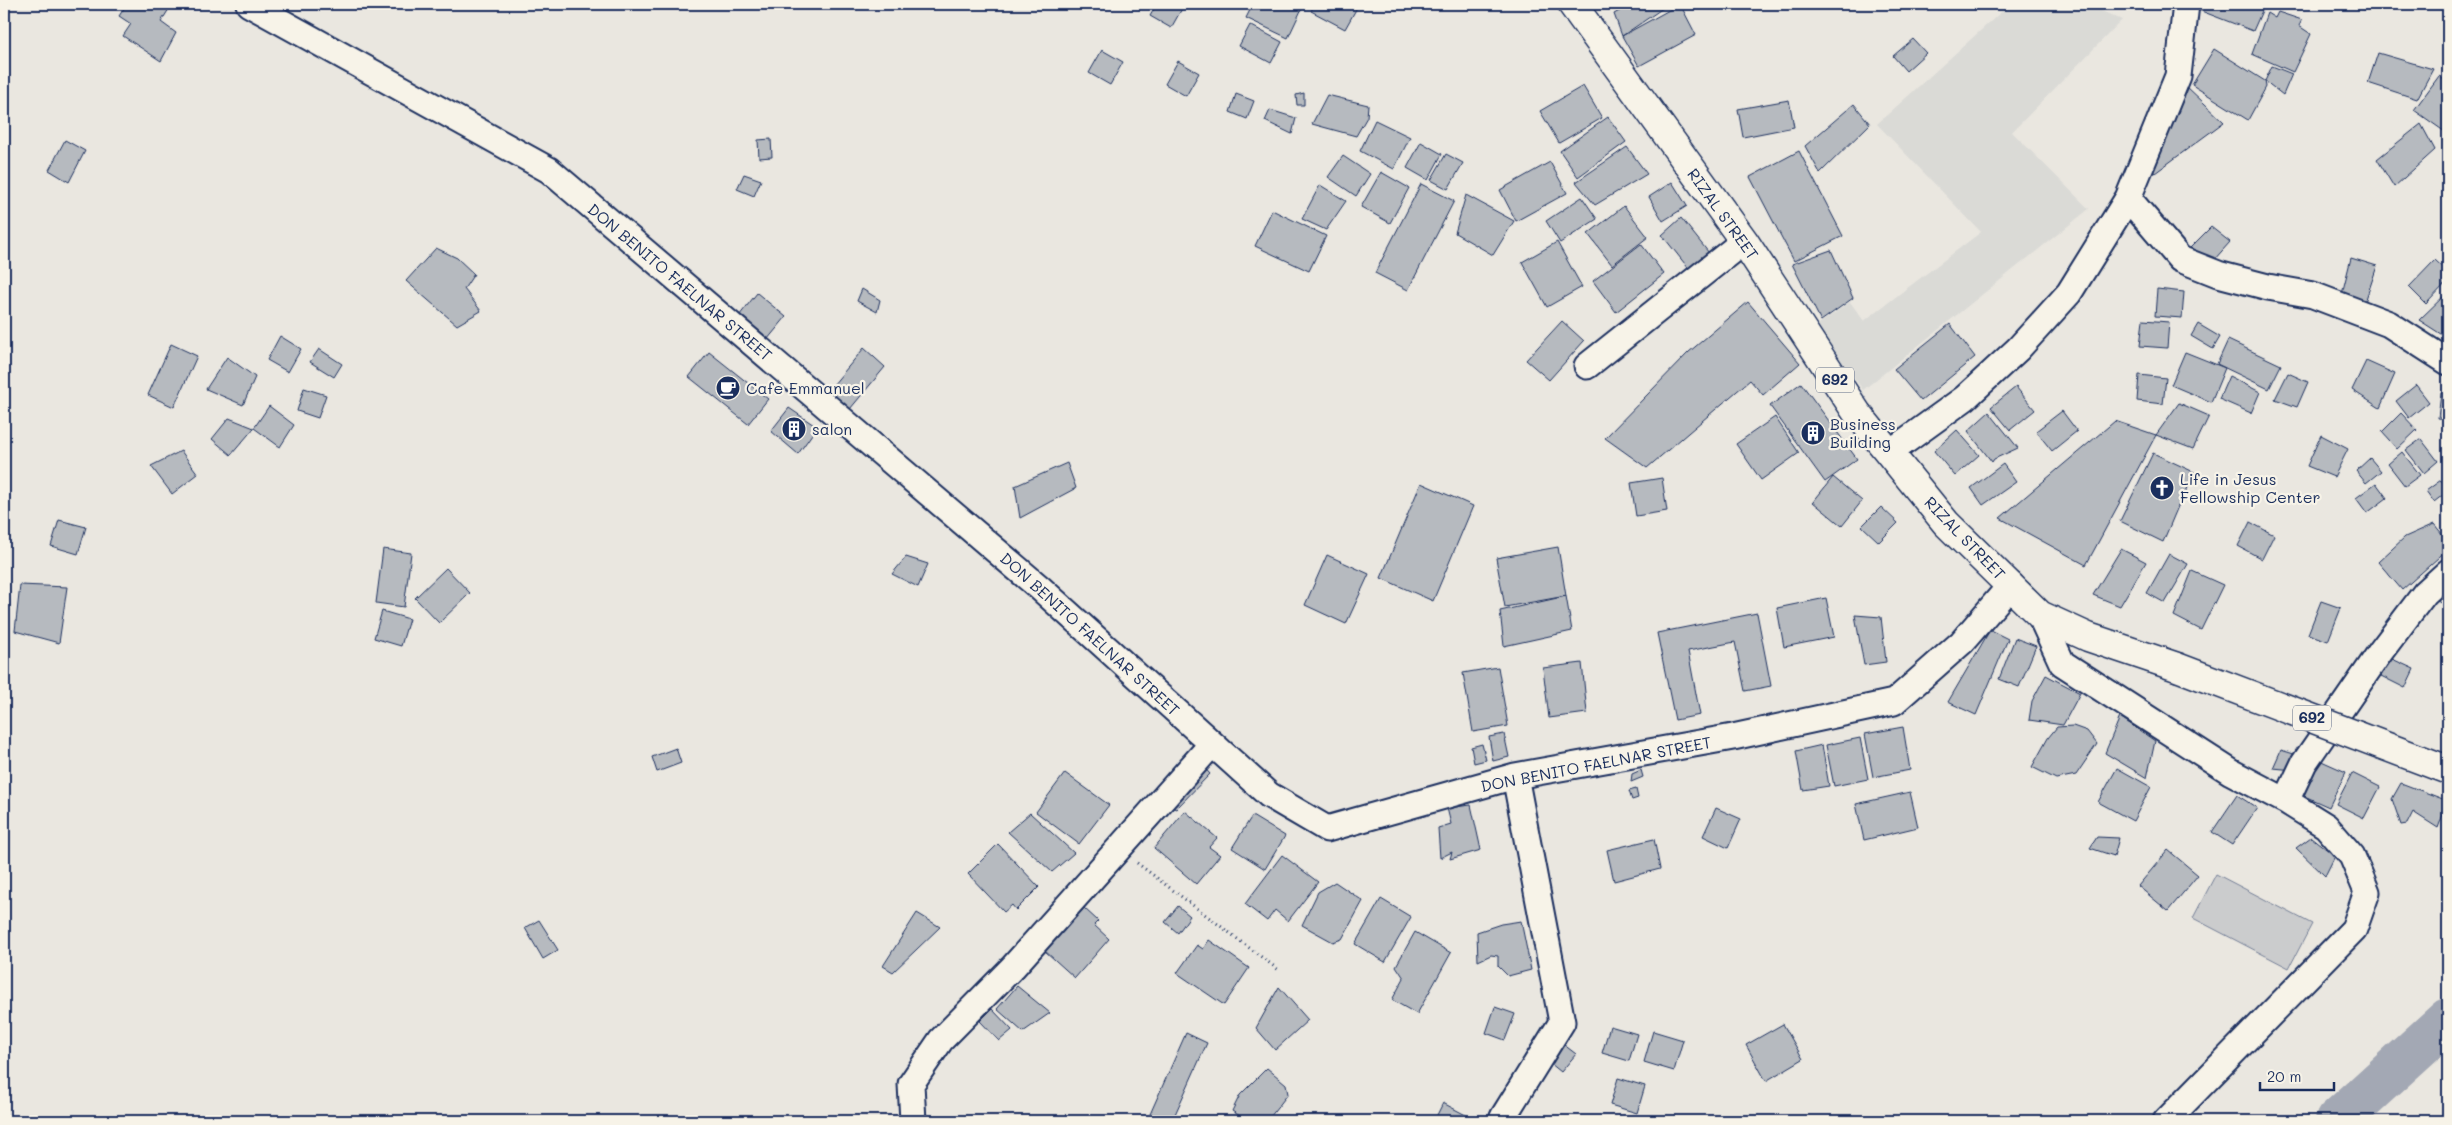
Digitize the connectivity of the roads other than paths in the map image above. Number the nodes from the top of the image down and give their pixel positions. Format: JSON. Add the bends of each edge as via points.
{"nodes":[{"id":1,"x":249,"y":4,"type":"edge"},
{"id":2,"x":1572,"y":4,"type":"edge"},
{"id":3,"x":2186,"y":4,"type":"edge"},
{"id":4,"x":2128,"y":198,"type":"junction"},
{"id":5,"x":1744,"y":241,"type":"junction"},
{"id":6,"x":2448,"y":362,"type":"edge"},
{"id":7,"x":1588,"y":366,"type":"dead end"},
{"id":8,"x":1889,"y":453,"type":"junction"},
{"id":9,"x":2448,"y":572,"type":"edge"},
{"id":10,"x":2011,"y":585,"type":"junction"},
{"id":11,"x":2040,"y":614,"type":"junction"},
{"id":12,"x":1212,"y":744,"type":"junction"},
{"id":13,"x":2448,"y":770,"type":"edge"},
{"id":14,"x":1516,"y":776,"type":"junction"},
{"id":15,"x":2286,"y":801,"type":"junction"},
{"id":16,"x":1503,"y":1117,"type":"dead end"},
{"id":17,"x":913,"y":1121,"type":"edge"},
{"id":18,"x":2166,"y":1121,"type":"edge"}],
"edges":[{"from":1,"to":12,"type":"street","name":"DON BENITO FAELNAR STREET","via":[[549,170],[1040,588]]},
{"from":2,"to":5,"type":"main road","name":"RIZAL STREET","number":"692"},
{"from":3,"to":4,"type":"street","via":[[2178,76]]},
{"from":4,"to":6,"type":"street","via":[[2180,260],[2218,274],[2313,295],[2389,324]]},
{"from":4,"to":8,"type":"street","via":[[2069,293],[2018,349],[1964,398]]},
{"from":5,"to":7,"type":"street"},
{"from":5,"to":8,"type":"main road","name":"RIZAL STREET","number":"692","via":[[1857,413]]},
{"from":8,"to":10,"type":"main road","name":"RIZAL STREET","number":"692","via":[[1946,523]]},
{"from":9,"to":15,"type":"street","via":[[2425,593],[2381,651],[2304,763]]},
{"from":10,"to":11,"type":"main road","name":"RIZAL STREET","number":"692"},
{"from":10,"to":14,"type":"street","name":"DON BENITO FAELNAR STREET","via":[[1962,642],[1894,702],[1733,737]]},
{"from":11,"to":13,"type":"main road","name":"RIZAL STREET","number":"692","bridge":true,"via":[[2088,637]]},
{"from":11,"to":15,"type":"street","via":[[2062,663],[2231,772]]},
{"from":12,"to":14,"type":"street","name":"DON BENITO FAELNAR STREET","via":[[1269,795],[1327,829]]},
{"from":12,"to":17,"type":"street","via":[[1013,967],[941,1040],[911,1084]]},
{"from":14,"to":16,"type":"street","via":[[1562,1022]]},
{"from":15,"to":18,"type":"street","via":[[2326,826],[2352,856],[2367,892],[2354,929]]}]}
